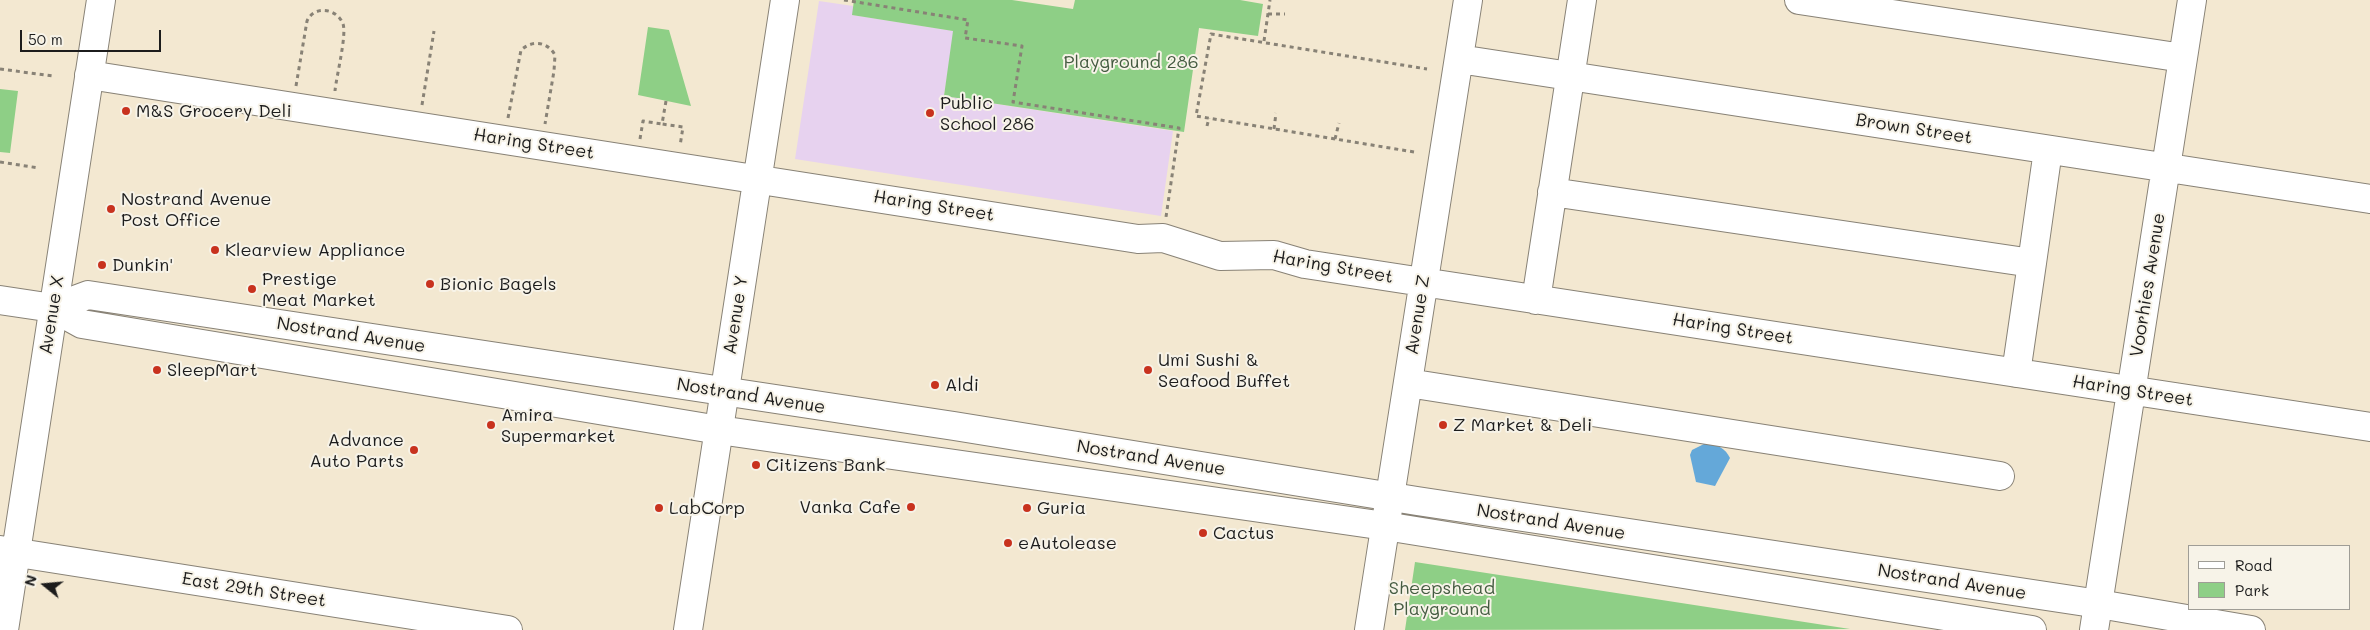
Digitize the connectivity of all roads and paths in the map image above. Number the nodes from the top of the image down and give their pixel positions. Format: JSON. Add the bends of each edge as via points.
{"nodes":[{"id":1,"x":101,"y":0,"type":"edge"},
{"id":2,"x":785,"y":0,"type":"edge"},
{"id":3,"x":844,"y":0,"type":"edge"},
{"id":4,"x":1270,"y":0,"type":"edge"},
{"id":5,"x":1468,"y":0,"type":"edge"},
{"id":6,"x":1582,"y":0,"type":"edge"},
{"id":7,"x":1800,"y":0,"type":"edge"},
{"id":8,"x":2192,"y":0,"type":"edge"},
{"id":9,"x":1268,"y":14,"type":"junction"},
{"id":10,"x":1285,"y":14,"type":"dead end"},
{"id":11,"x":434,"y":31,"type":"dead end"},
{"id":12,"x":1264,"y":42,"type":"junction"},
{"id":13,"x":2183,"y":58,"type":"junction"},
{"id":14,"x":1459,"y":60,"type":"junction"},
{"id":15,"x":0,"y":69,"type":"edge"},
{"id":16,"x":1427,"y":69,"type":"dead end"},
{"id":17,"x":89,"y":75,"type":"junction"},
{"id":18,"x":54,"y":76,"type":"dead end"},
{"id":19,"x":1570,"y":76,"type":"junction"},
{"id":20,"x":296,"y":86,"type":"dead end"},
{"id":21,"x":334,"y":92,"type":"dead end"},
{"id":22,"x":666,"y":101,"type":"dead end"},
{"id":23,"x":422,"y":106,"type":"dead end"},
{"id":24,"x":1276,"y":113,"type":"dead end"},
{"id":25,"x":1209,"y":118,"type":"junction"},
{"id":26,"x":508,"y":119,"type":"dead end"},
{"id":27,"x":1338,"y":123,"type":"dead end"},
{"id":28,"x":545,"y":124,"type":"dead end"},
{"id":29,"x":662,"y":124,"type":"junction"},
{"id":30,"x":1207,"y":126,"type":"dead end"},
{"id":31,"x":1274,"y":129,"type":"junction"},
{"id":32,"x":1335,"y":139,"type":"junction"},
{"id":33,"x":2048,"y":150,"type":"junction"},
{"id":34,"x":1414,"y":152,"type":"dead end"},
{"id":35,"x":637,"y":160,"type":"junction"},
{"id":36,"x":0,"y":162,"type":"edge"},
{"id":37,"x":677,"y":166,"type":"junction"},
{"id":38,"x":39,"y":168,"type":"dead end"},
{"id":39,"x":2166,"y":168,"type":"junction"},
{"id":40,"x":757,"y":178,"type":"junction"},
{"id":41,"x":1552,"y":192,"type":"junction"},
{"id":42,"x":2370,"y":199,"type":"edge"},
{"id":43,"x":1165,"y":220,"type":"dead end"},
{"id":44,"x":2032,"y":263,"type":"junction"},
{"id":45,"x":1424,"y":282,"type":"junction"},
{"id":46,"x":0,"y":300,"type":"edge"},
{"id":47,"x":1536,"y":300,"type":"junction"},
{"id":48,"x":53,"y":308,"type":"junction"},
{"id":49,"x":2016,"y":373,"type":"junction"},
{"id":50,"x":1408,"y":383,"type":"junction"},
{"id":51,"x":2132,"y":391,"type":"junction"},
{"id":52,"x":724,"y":392,"type":"junction"},
{"id":53,"x":2370,"y":428,"type":"edge"},
{"id":54,"x":719,"y":430,"type":"junction"},
{"id":55,"x":2000,"y":476,"type":"dead end"},
{"id":56,"x":1390,"y":497,"type":"junction"},
{"id":57,"x":1385,"y":526,"type":"junction"},
{"id":58,"x":8,"y":551,"type":"edge"},
{"id":59,"x":2096,"y":617,"type":"edge"},
{"id":60,"x":4,"y":630,"type":"edge"},
{"id":61,"x":508,"y":630,"type":"edge"},
{"id":62,"x":688,"y":630,"type":"edge"},
{"id":63,"x":1369,"y":630,"type":"edge"},
{"id":64,"x":2032,"y":630,"type":"edge"},
{"id":65,"x":2251,"y":630,"type":"edge"}],
"edges":[{"from":1,"to":17,"type":"street","name":"Avenue X"},
{"from":2,"to":40,"type":"street","name":"Avenue Y"},
{"from":3,"to":43,"type":"path","via":[[968,20],[965,38],[1022,46],[1014,102],[1179,128]]},
{"from":4,"to":9,"type":"path"},
{"from":5,"to":14,"type":"street","name":"Avenue Z"},
{"from":6,"to":19,"type":"street"},
{"from":7,"to":13,"type":"street"},
{"from":8,"to":13,"type":"street","name":"Voorhies Avenue"},
{"from":9,"to":10,"type":"path"},
{"from":9,"to":12,"type":"path"},
{"from":11,"to":23,"type":"path"},
{"from":12,"to":16,"type":"path"},
{"from":12,"to":25,"type":"path","via":[[1210,34],[1196,116]]},
{"from":13,"to":39,"type":"street","name":"Voorhies Avenue"},
{"from":14,"to":19,"type":"street","name":"Brown Street"},
{"from":14,"to":45,"type":"street","name":"Avenue Z"},
{"from":15,"to":18,"type":"path"},
{"from":17,"to":35,"type":"street","name":"Haring Street"},
{"from":17,"to":48,"type":"street","name":"Avenue X"},
{"from":19,"to":33,"type":"street","name":"Brown Street"},
{"from":19,"to":41,"type":"street"},
{"from":20,"to":21,"type":"path","via":[[306,21],[315,11],[327,10],[339,18],[344,29]]},
{"from":22,"to":29,"type":"path"},
{"from":24,"to":31,"type":"path"},
{"from":25,"to":30,"type":"path"},
{"from":25,"to":31,"type":"path"},
{"from":26,"to":28,"type":"path","via":[[521,50],[539,43],[546,45],[555,55]]},
{"from":27,"to":32,"type":"path"},
{"from":29,"to":35,"type":"path","via":[[643,121]]},
{"from":29,"to":37,"type":"path","via":[[683,127]]},
{"from":31,"to":32,"type":"path"},
{"from":32,"to":34,"type":"path"},
{"from":33,"to":39,"type":"street","name":"Brown Street"},
{"from":33,"to":44,"type":"street"},
{"from":35,"to":37,"type":"street","name":"Haring Street"},
{"from":36,"to":38,"type":"path"},
{"from":37,"to":40,"type":"street","name":"Haring Street"},
{"from":39,"to":42,"type":"street","name":"Brown Street"},
{"from":39,"to":51,"type":"street","name":"Voorhies Avenue"},
{"from":40,"to":45,"type":"street","name":"Haring Street","via":[[1138,238],[1163,238],[1220,256],[1274,255],[1305,264]]},
{"from":40,"to":52,"type":"street","name":"Avenue Y"},
{"from":41,"to":44,"type":"street"},
{"from":41,"to":47,"type":"street"},
{"from":44,"to":49,"type":"street"},
{"from":45,"to":47,"type":"street","name":"Haring Street"},
{"from":45,"to":50,"type":"street","name":"Avenue Z"},
{"from":46,"to":48,"type":"street","name":"Nostrand Avenue"},
{"from":47,"to":49,"type":"street","name":"Haring Street"},
{"from":48,"to":52,"type":"street","name":"Nostrand Avenue","via":[[88,295]]},
{"from":48,"to":54,"type":"street","name":"Nostrand Avenue","via":[[82,324]]},
{"from":48,"to":58,"type":"street","name":"Avenue X"},
{"from":49,"to":51,"type":"street","name":"Haring Street"},
{"from":50,"to":55,"type":"street"},
{"from":50,"to":56,"type":"street","name":"Avenue Z"},
{"from":51,"to":53,"type":"street","name":"Haring Street"},
{"from":51,"to":59,"type":"street","name":"Voorhies Avenue"},
{"from":52,"to":54,"type":"street","name":"Avenue Y"},
{"from":52,"to":56,"type":"street","name":"Nostrand Avenue"},
{"from":54,"to":57,"type":"street","name":"Nostrand Avenue"},
{"from":54,"to":62,"type":"street","name":"Avenue Y"},
{"from":56,"to":57,"type":"street","name":"Avenue Z"},
{"from":56,"to":59,"type":"street","name":"Nostrand Avenue"},
{"from":57,"to":63,"type":"street","name":"Avenue Z"},
{"from":57,"to":64,"type":"street","name":"Nostrand Avenue"},
{"from":58,"to":60,"type":"street","name":"Avenue X"},
{"from":58,"to":61,"type":"street","name":"East 29th Street"},
{"from":59,"to":65,"type":"street","name":"Nostrand Avenue"}]}
